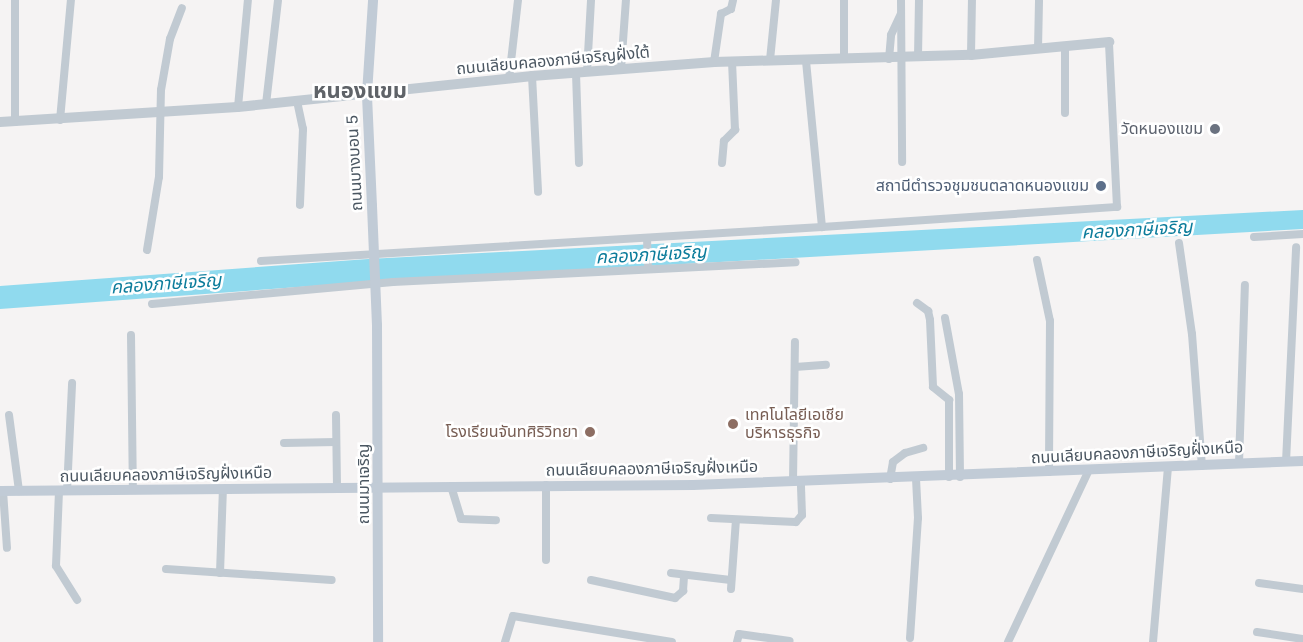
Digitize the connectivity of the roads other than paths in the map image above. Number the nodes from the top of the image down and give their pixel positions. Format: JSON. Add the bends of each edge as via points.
{"nodes":[{"id":1,"x":15,"y":0,"type":"edge"},
{"id":2,"x":71,"y":0,"type":"edge"},
{"id":3,"x":248,"y":0,"type":"edge"},
{"id":4,"x":373,"y":0,"type":"edge"},
{"id":5,"x":518,"y":0,"type":"edge"},
{"id":6,"x":591,"y":0,"type":"edge"},
{"id":7,"x":626,"y":0,"type":"edge"},
{"id":8,"x":733,"y":0,"type":"edge"},
{"id":9,"x":776,"y":0,"type":"edge"},
{"id":10,"x":844,"y":0,"type":"edge"},
{"id":11,"x":902,"y":0,"type":"edge"},
{"id":12,"x":919,"y":0,"type":"edge"},
{"id":13,"x":972,"y":0,"type":"edge"},
{"id":14,"x":1039,"y":0,"type":"edge"},
{"id":15,"x":278,"y":1,"type":"edge"},
{"id":16,"x":182,"y":8,"type":"dead end"},
{"id":17,"x":901,"y":12,"type":"junction"},
{"id":18,"x":1109,"y":42,"type":"joint"},
{"id":19,"x":1065,"y":46,"type":"junction"},
{"id":20,"x":1038,"y":49,"type":"junction"},
{"id":21,"x":971,"y":55,"type":"junction"},
{"id":22,"x":918,"y":57,"type":"junction"},
{"id":23,"x":900,"y":58,"type":"junction"},
{"id":24,"x":889,"y":59,"type":"junction"},
{"id":25,"x":770,"y":60,"type":"junction"},
{"id":26,"x":844,"y":60,"type":"junction"},
{"id":27,"x":806,"y":61,"type":"junction"},
{"id":28,"x":714,"y":62,"type":"junction"},
{"id":29,"x":732,"y":62,"type":"junction"},
{"id":30,"x":621,"y":69,"type":"junction"},
{"id":31,"x":582,"y":73,"type":"junction"},
{"id":32,"x":532,"y":76,"type":"junction"},
{"id":33,"x":509,"y":79,"type":"junction"},
{"id":34,"x":367,"y":94,"type":"junction"},
{"id":35,"x":297,"y":101,"type":"junction"},
{"id":36,"x":266,"y":104,"type":"junction"},
{"id":37,"x":238,"y":107,"type":"junction"},
{"id":38,"x":159,"y":113,"type":"junction"},
{"id":39,"x":1065,"y":113,"type":"dead end"},
{"id":40,"x":60,"y":120,"type":"junction"},
{"id":41,"x":0,"y":122,"type":"edge"},
{"id":42,"x":15,"y":122,"type":"junction"},
{"id":43,"x":902,"y":162,"type":"dead end"},
{"id":44,"x":579,"y":163,"type":"dead end"},
{"id":45,"x":722,"y":163,"type":"dead end"},
{"id":46,"x":538,"y":192,"type":"dead end"},
{"id":47,"x":300,"y":205,"type":"dead end"},
{"id":48,"x":822,"y":227,"type":"junction"},
{"id":49,"x":1303,"y":234,"type":"edge"},
{"id":50,"x":1254,"y":237,"type":"dead end"},
{"id":51,"x":647,"y":241,"type":"junction"},
{"id":52,"x":1179,"y":243,"type":"dead end"},
{"id":53,"x":1296,"y":247,"type":"dead end"},
{"id":54,"x":147,"y":250,"type":"dead end"},
{"id":55,"x":1037,"y":260,"type":"dead end"},
{"id":56,"x":261,"y":261,"type":"dead end"},
{"id":57,"x":796,"y":262,"type":"dead end"},
{"id":58,"x":648,"y":267,"type":"junction"},
{"id":59,"x":1245,"y":285,"type":"dead end"},
{"id":60,"x":917,"y":303,"type":"dead end"},
{"id":61,"x":153,"y":304,"type":"dead end"},
{"id":62,"x":945,"y":318,"type":"dead end"},
{"id":63,"x":377,"y":325,"type":"joint"},
{"id":64,"x":130,"y":334,"type":"dead end"},
{"id":65,"x":795,"y":342,"type":"dead end"},
{"id":66,"x":826,"y":365,"type":"dead end"},
{"id":67,"x":795,"y":367,"type":"junction"},
{"id":68,"x":72,"y":383,"type":"dead end"},
{"id":69,"x":9,"y":415,"type":"dead end"},
{"id":70,"x":336,"y":415,"type":"dead end"},
{"id":71,"x":336,"y":442,"type":"junction"},
{"id":72,"x":284,"y":443,"type":"dead end"},
{"id":73,"x":924,"y":448,"type":"dead end"},
{"id":74,"x":1303,"y":461,"type":"edge"},
{"id":75,"x":1286,"y":462,"type":"junction"},
{"id":76,"x":1239,"y":463,"type":"junction"},
{"id":77,"x":1202,"y":466,"type":"junction"},
{"id":78,"x":1168,"y":468,"type":"junction"},
{"id":79,"x":1089,"y":470,"type":"junction"},
{"id":80,"x":1049,"y":472,"type":"junction"},
{"id":81,"x":954,"y":477,"type":"junction"},
{"id":82,"x":916,"y":478,"type":"junction"},
{"id":83,"x":890,"y":479,"type":"junction"},
{"id":84,"x":797,"y":482,"type":"junction"},
{"id":85,"x":546,"y":485,"type":"junction"},
{"id":86,"x":380,"y":486,"type":"junction"},
{"id":87,"x":451,"y":486,"type":"junction"},
{"id":88,"x":337,"y":487,"type":"junction"},
{"id":89,"x":223,"y":489,"type":"junction"},
{"id":90,"x":133,"y":490,"type":"junction"},
{"id":91,"x":2,"y":491,"type":"edge"},
{"id":92,"x":20,"y":491,"type":"junction"},
{"id":93,"x":63,"y":491,"type":"junction"},
{"id":94,"x":711,"y":518,"type":"dead end"},
{"id":95,"x":496,"y":520,"type":"dead end"},
{"id":96,"x":736,"y":520,"type":"junction"},
{"id":97,"x":7,"y":548,"type":"dead end"},
{"id":98,"x":546,"y":560,"type":"dead end"},
{"id":99,"x":166,"y":569,"type":"dead end"},
{"id":100,"x":220,"y":573,"type":"junction"},
{"id":101,"x":671,"y":573,"type":"dead end"},
{"id":102,"x":684,"y":575,"type":"junction"},
{"id":103,"x":332,"y":580,"type":"dead end"},
{"id":104,"x":591,"y":580,"type":"dead end"},
{"id":105,"x":731,"y":580,"type":"junction"},
{"id":106,"x":1259,"y":583,"type":"dead end"},
{"id":107,"x":1303,"y":589,"type":"edge"},
{"id":108,"x":731,"y":590,"type":"dead end"},
{"id":109,"x":77,"y":600,"type":"dead end"},
{"id":110,"x":1257,"y":632,"type":"dead end"},
{"id":111,"x":910,"y":638,"type":"dead end"},
{"id":112,"x":1303,"y":639,"type":"edge"},
{"id":113,"x":790,"y":641,"type":"edge"},
{"id":114,"x":378,"y":642,"type":"edge"},
{"id":115,"x":505,"y":642,"type":"edge"},
{"id":116,"x":672,"y":642,"type":"edge"},
{"id":117,"x":737,"y":642,"type":"edge"},
{"id":118,"x":1008,"y":642,"type":"edge"},
{"id":119,"x":1153,"y":642,"type":"edge"}],
"edges":[{"from":1,"to":42,"type":"street"},
{"from":2,"to":40,"type":"street"},
{"from":3,"to":37,"type":"street"},
{"from":4,"to":34,"type":"main road","name":"ถนนบางบอน 5"},
{"from":5,"to":33,"type":"street"},
{"from":6,"to":31,"type":"street"},
{"from":7,"to":30,"type":"street"},
{"from":8,"to":28,"type":"street","via":[[731,9],[721,14]]},
{"from":9,"to":25,"type":"street"},
{"from":10,"to":26,"type":"street"},
{"from":11,"to":17,"type":"street"},
{"from":12,"to":22,"type":"street"},
{"from":13,"to":21,"type":"street"},
{"from":14,"to":20,"type":"street"},
{"from":15,"to":36,"type":"street"},
{"from":16,"to":38,"type":"street","via":[[170,39]]},
{"from":17,"to":23,"type":"street"},
{"from":17,"to":24,"type":"street","via":[[891,35]]},
{"from":18,"to":19,"type":"street","name":"ถนนเลียบคลองภาษีเจริญฝั่งใต้"},
{"from":18,"to":48,"type":"street","via":[[1117,207]]},
{"from":19,"to":20,"type":"street","name":"ถนนเลียบคลองภาษีเจริญฝั่งใต้"},
{"from":19,"to":39,"type":"street"},
{"from":20,"to":21,"type":"street","name":"ถนนเลียบคลองภาษีเจริญฝั่งใต้"},
{"from":21,"to":22,"type":"street","name":"ถนนเลียบคลองภาษีเจริญฝั่งใต้"},
{"from":22,"to":23,"type":"street","name":"ถนนเลียบคลองภาษีเจริญฝั่งใต้"},
{"from":23,"to":24,"type":"street","name":"ถนนเลียบคลองภาษีเจริญฝั่งใต้"},
{"from":23,"to":43,"type":"street"},
{"from":24,"to":26,"type":"street","name":"ถนนเลียบคลองภาษีเจริญฝั่งใต้"},
{"from":25,"to":27,"type":"street","name":"ถนนเลียบคลองภาษีเจริญฝั่งใต้"},
{"from":25,"to":29,"type":"street","name":"ถนนเลียบคลองภาษีเจริญฝั่งใต้"},
{"from":26,"to":27,"type":"street","name":"ถนนเลียบคลองภาษีเจริญฝั่งใต้"},
{"from":27,"to":48,"type":"street"},
{"from":28,"to":29,"type":"street","name":"ถนนเลียบคลองภาษีเจริญฝั่งใต้"},
{"from":28,"to":30,"type":"street","name":"ถนนเลียบคลองภาษีเจริญฝั่งใต้"},
{"from":29,"to":45,"type":"street","via":[[735,129],[724,141]]},
{"from":30,"to":31,"type":"street","name":"ถนนเลียบคลองภาษีเจริญฝั่งใต้"},
{"from":31,"to":32,"type":"street","name":"ถนนเลียบคลองภาษีเจริญฝั่งใต้"},
{"from":31,"to":44,"type":"street"},
{"from":32,"to":33,"type":"street","name":"ถนนเลียบคลองภาษีเจริญฝั่งใต้"},
{"from":32,"to":46,"type":"street"},
{"from":33,"to":34,"type":"street","name":"ถนนเลียบคลองภาษีเจริญฝั่งใต้"},
{"from":34,"to":35,"type":"street","name":"ถนนเลียบคลองภาษีเจริญฝั่งใต้"},
{"from":34,"to":63,"type":"main road","name":"ถนนบางบอน 5","bridge":true},
{"from":35,"to":36,"type":"street","name":"ถนนเลียบคลองภาษีเจริญฝั่งใต้"},
{"from":35,"to":47,"type":"street","via":[[303,129]]},
{"from":36,"to":37,"type":"street","name":"ถนนเลียบคลองภาษีเจริญฝั่งใต้"},
{"from":37,"to":38,"type":"street","name":"ถนนเลียบคลองภาษีเจริญฝั่งใต้"},
{"from":38,"to":40,"type":"street","name":"ถนนเลียบคลองภาษีเจริญฝั่งใต้"},
{"from":38,"to":54,"type":"street","via":[[159,177]]},
{"from":40,"to":42,"type":"street","name":"ถนนเลียบคลองภาษีเจริญฝั่งใต้"},
{"from":41,"to":42,"type":"street","name":"ถนนเลียบคลองภาษีเจริญฝั่งใต้"},
{"from":48,"to":51,"type":"street"},
{"from":49,"to":50,"type":"street"},
{"from":51,"to":56,"type":"street"},
{"from":51,"to":58,"type":"street"},
{"from":52,"to":77,"type":"street","via":[[1192,334]]},
{"from":53,"to":75,"type":"street"},
{"from":55,"to":80,"type":"street","via":[[1050,321]]},
{"from":57,"to":58,"type":"street"},
{"from":58,"to":61,"type":"street","via":[[393,282]]},
{"from":59,"to":76,"type":"street"},
{"from":60,"to":81,"type":"street","via":[[928,311],[930,320],[933,387],[949,400]]},
{"from":62,"to":81,"type":"street","via":[[959,394]]},
{"from":63,"to":86,"type":"main road","name":"ถนนมาเจริญ"},
{"from":64,"to":90,"type":"street"},
{"from":65,"to":67,"type":"street"},
{"from":66,"to":67,"type":"street"},
{"from":67,"to":84,"type":"street"},
{"from":68,"to":93,"type":"street"},
{"from":69,"to":92,"type":"street"},
{"from":70,"to":71,"type":"street"},
{"from":71,"to":72,"type":"street"},
{"from":71,"to":88,"type":"street"},
{"from":73,"to":83,"type":"street","via":[[905,453],[893,462]]},
{"from":74,"to":75,"type":"main road","name":"ถนนเลียบคลองภาษีเจริญฝั่งเหนือ"},
{"from":75,"to":76,"type":"main road","name":"ถนนเลียบคลองภาษีเจริญฝั่งเหนือ"},
{"from":76,"to":77,"type":"main road","name":"ถนนเลียบคลองภาษีเจริญฝั่งเหนือ"},
{"from":77,"to":78,"type":"main road","name":"ถนนเลียบคลองภาษีเจริญฝั่งเหนือ"},
{"from":78,"to":79,"type":"main road","name":"ถนนเลียบคลองภาษีเจริญฝั่งเหนือ"},
{"from":78,"to":119,"type":"street"},
{"from":79,"to":80,"type":"main road","name":"ถนนเลียบคลองภาษีเจริญฝั่งเหนือ"},
{"from":79,"to":118,"type":"street"},
{"from":80,"to":81,"type":"main road","name":"ถนนเลียบคลองภาษีเจริญฝั่งเหนือ"},
{"from":81,"to":82,"type":"main road","name":"ถนนเลียบคลองภาษีเจริญฝั่งเหนือ"},
{"from":82,"to":83,"type":"main road","name":"ถนนเลียบคลองภาษีเจริญฝั่งเหนือ"},
{"from":82,"to":111,"type":"street","via":[[918,518]]},
{"from":83,"to":84,"type":"main road","name":"ถนนเลียบคลองภาษีเจริญฝั่งเหนือ"},
{"from":84,"to":85,"type":"main road","name":"ถนนเลียบคลองภาษีเจริญฝั่งเหนือ"},
{"from":84,"to":96,"type":"street","via":[[799,521]]},
{"from":85,"to":87,"type":"main road","name":"ถนนเลียบคลองภาษีเจริญฝั่งเหนือ"},
{"from":85,"to":98,"type":"street"},
{"from":86,"to":87,"type":"main road","name":"ถนนเลียบคลองภาษีเจริญฝั่งเหนือ"},
{"from":86,"to":88,"type":"main road","name":"ถนนเลียบคลองภาษีเจริญฝั่งเหนือ"},
{"from":86,"to":114,"type":"main road","name":"ถนนมาเจริญ"},
{"from":87,"to":95,"type":"street","via":[[461,519]]},
{"from":88,"to":89,"type":"main road","name":"ถนนเลียบคลองภาษีเจริญฝั่งเหนือ"},
{"from":89,"to":90,"type":"main road","name":"ถนนเลียบคลองภาษีเจริญฝั่งเหนือ"},
{"from":89,"to":100,"type":"street"},
{"from":90,"to":93,"type":"main road","name":"ถนนเลียบคลองภาษีเจริญฝั่งเหนือ"},
{"from":91,"to":92,"type":"main road","name":"ถนนเลียบคลองภาษีเจริญฝั่งเหนือ"},
{"from":91,"to":97,"type":"street"},
{"from":92,"to":93,"type":"main road","name":"ถนนเลียบคลองภาษีเจริญฝั่งเหนือ"},
{"from":93,"to":109,"type":"street","via":[[56,566]]},
{"from":94,"to":96,"type":"street"},
{"from":96,"to":105,"type":"street"},
{"from":99,"to":100,"type":"street"},
{"from":100,"to":103,"type":"street"},
{"from":101,"to":102,"type":"street"},
{"from":102,"to":104,"type":"street","via":[[683,591],[675,598]]},
{"from":102,"to":105,"type":"street"},
{"from":105,"to":108,"type":"street"},
{"from":106,"to":107,"type":"street"},
{"from":110,"to":112,"type":"street"},
{"from":113,"to":117,"type":"street","via":[[739,634]]},
{"from":115,"to":116,"type":"street","via":[[513,616]]}]}
